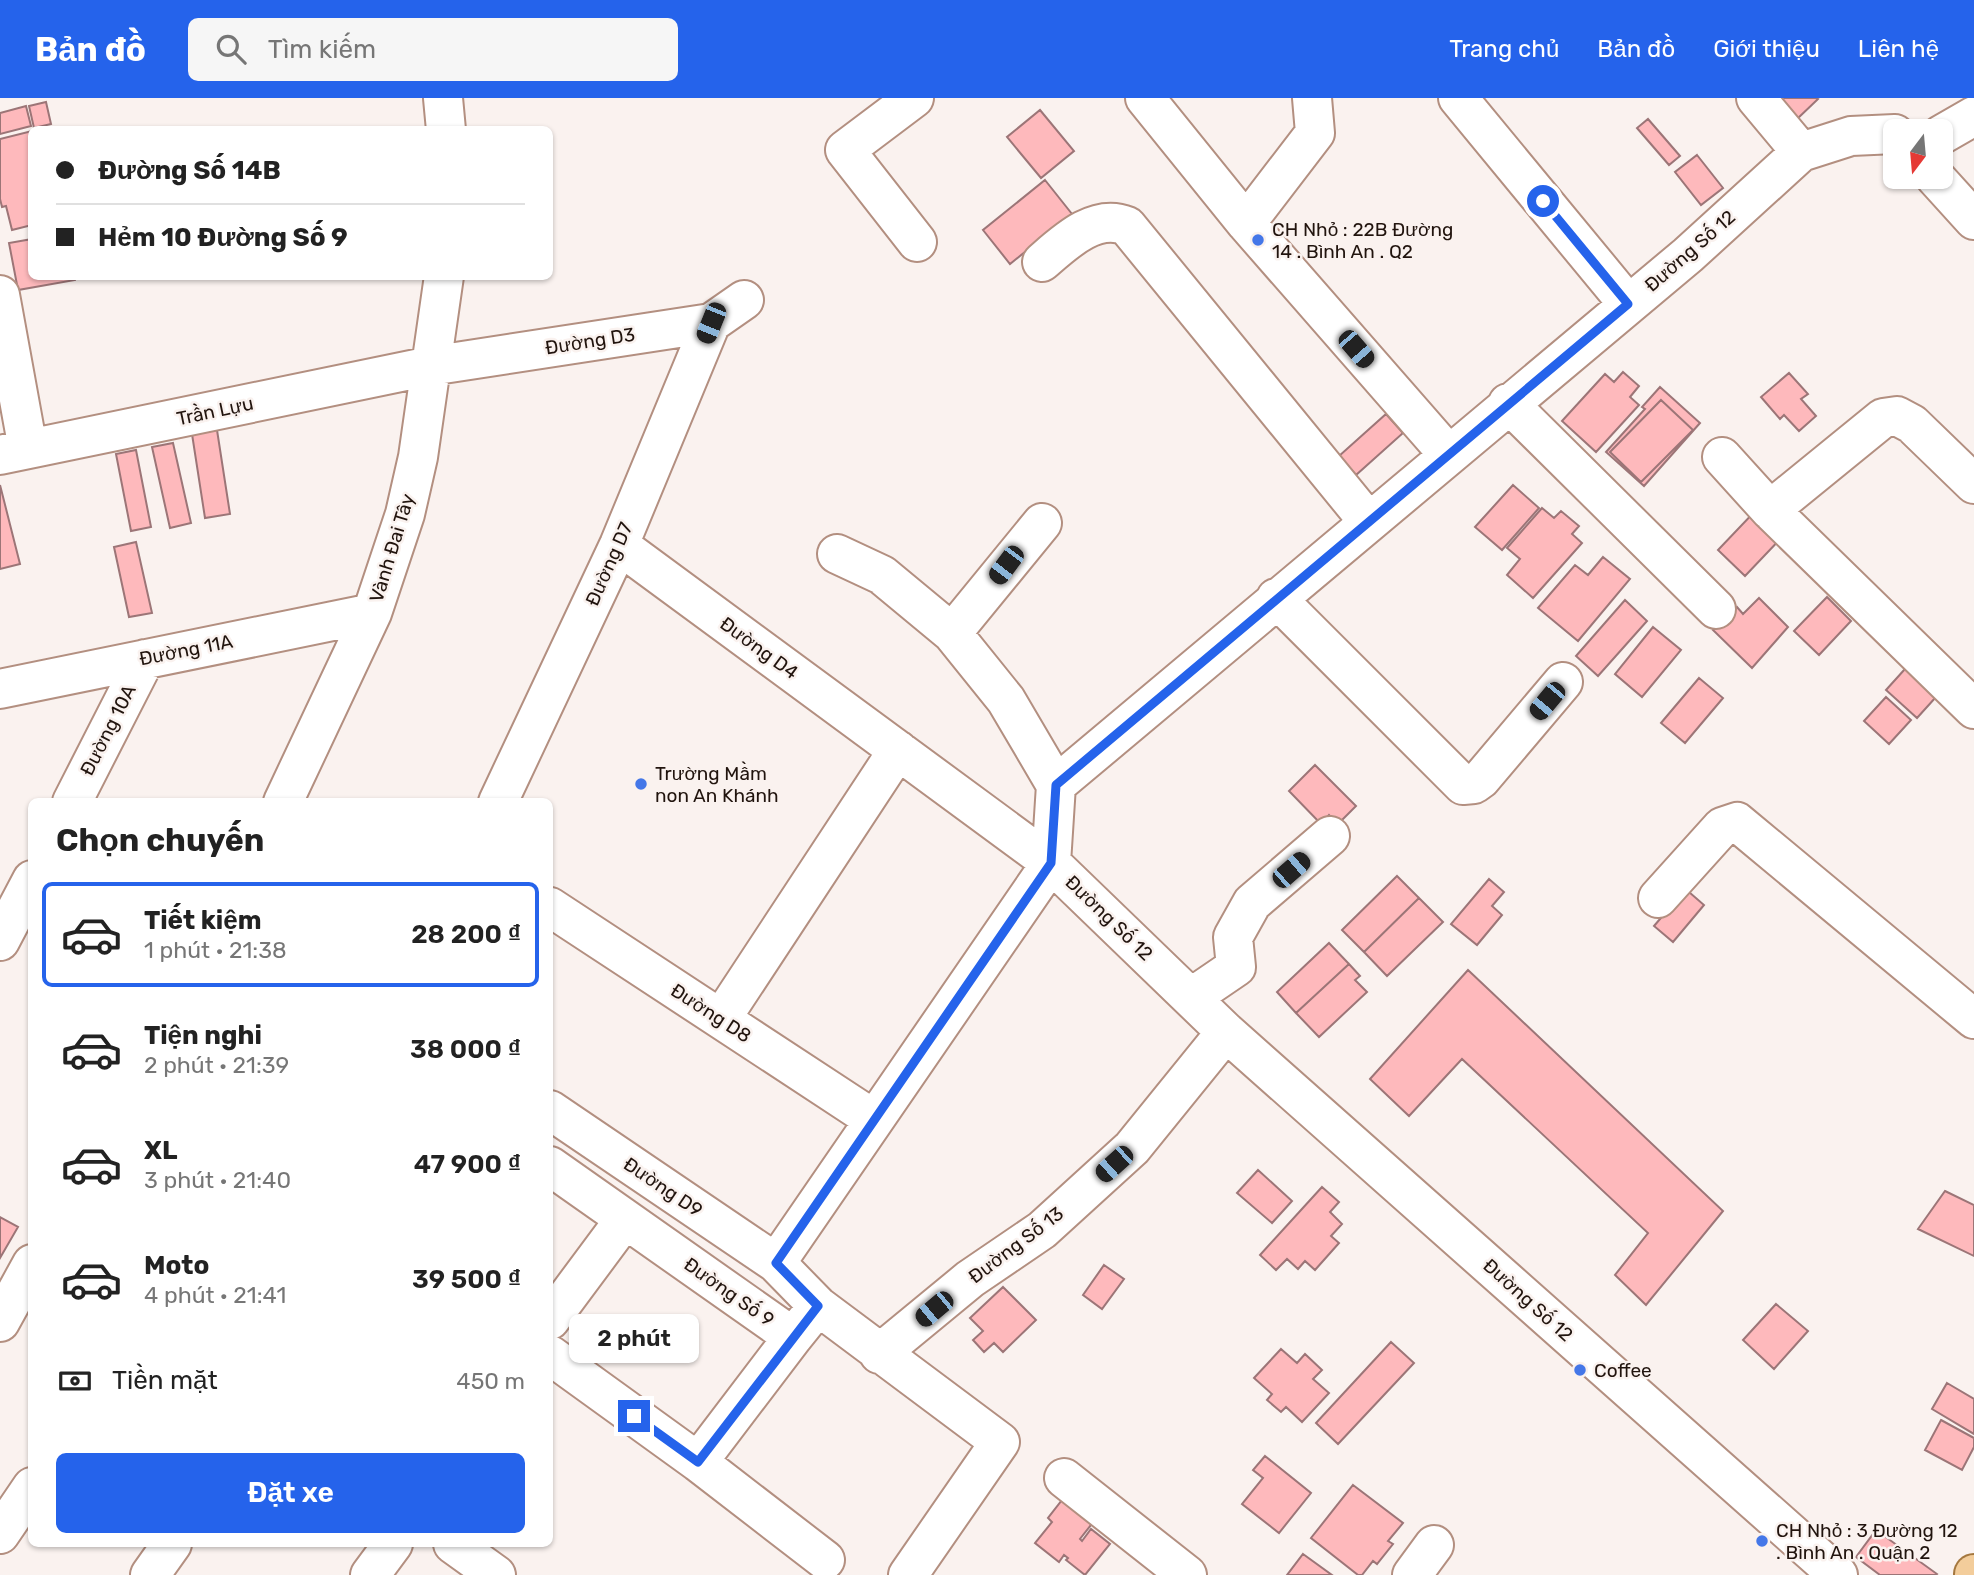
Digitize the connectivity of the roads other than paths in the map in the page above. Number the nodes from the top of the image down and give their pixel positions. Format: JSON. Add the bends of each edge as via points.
{"nodes":[{"id":1,"x":443,"y":98,"type":"edge"},
{"id":2,"x":914,"y":98,"type":"edge"},
{"id":3,"x":1144,"y":98,"type":"edge"},
{"id":4,"x":1312,"y":98,"type":"edge"},
{"id":5,"x":1458,"y":98,"type":"edge"},
{"id":6,"x":1756,"y":98,"type":"edge"},
{"id":7,"x":1974,"y":116,"type":"edge"},
{"id":8,"x":446,"y":126,"type":"edge"},
{"id":9,"x":1953,"y":128,"type":"edge"},
{"id":10,"x":1883,"y":135,"type":"edge"},
{"id":11,"x":1801,"y":152,"type":"junction"},
{"id":12,"x":1945,"y":189,"type":"edge"},
{"id":13,"x":1974,"y":220,"type":"edge"},
{"id":14,"x":1246,"y":223,"type":"junction"},
{"id":15,"x":917,"y":242,"type":"dead end"},
{"id":16,"x":1042,"y":262,"type":"dead end"},
{"id":17,"x":443,"y":280,"type":"edge"},
{"id":18,"x":0,"y":295,"type":"edge"},
{"id":19,"x":744,"y":300,"type":"dead end"},
{"id":20,"x":1628,"y":304,"type":"junction"},
{"id":21,"x":711,"y":323,"type":"junction"},
{"id":22,"x":430,"y":366,"type":"junction"},
{"id":23,"x":1508,"y":403,"type":"junction"},
{"id":24,"x":14,"y":452,"type":"edge"},
{"id":25,"x":1447,"y":454,"type":"junction"},
{"id":26,"x":1722,"y":457,"type":"dead end"},
{"id":27,"x":1974,"y":484,"type":"edge"},
{"id":28,"x":1770,"y":510,"type":"junction"},
{"id":29,"x":1368,"y":521,"type":"junction"},
{"id":30,"x":1042,"y":523,"type":"dead end"},
{"id":31,"x":619,"y":545,"type":"junction"},
{"id":32,"x":837,"y":554,"type":"dead end"},
{"id":33,"x":1276,"y":598,"type":"junction"},
{"id":34,"x":1716,"y":609,"type":"dead end"},
{"id":35,"x":372,"y":613,"type":"junction"},
{"id":36,"x":952,"y":632,"type":"junction"},
{"id":37,"x":145,"y":659,"type":"junction"},
{"id":38,"x":1563,"y":682,"type":"dead end"},
{"id":39,"x":0,"y":689,"type":"edge"},
{"id":40,"x":1971,"y":701,"type":"edge"},
{"id":41,"x":898,"y":750,"type":"junction"},
{"id":42,"x":1056,"y":785,"type":"junction"},
{"id":43,"x":74,"y":798,"type":"edge"},
{"id":44,"x":285,"y":798,"type":"edge"},
{"id":45,"x":500,"y":798,"type":"edge"},
{"id":46,"x":1330,"y":836,"type":"dead end"},
{"id":47,"x":1051,"y":863,"type":"junction"},
{"id":48,"x":28,"y":888,"type":"edge"},
{"id":49,"x":1658,"y":898,"type":"dead end"},
{"id":50,"x":553,"y":909,"type":"edge"},
{"id":51,"x":0,"y":941,"type":"edge"},
{"id":52,"x":1192,"y":997,"type":"junction"},
{"id":53,"x":721,"y":1019,"type":"junction"},
{"id":54,"x":1974,"y":1019,"type":"edge"},
{"id":55,"x":1226,"y":1032,"type":"junction"},
{"id":56,"x":553,"y":1117,"type":"edge"},
{"id":57,"x":873,"y":1119,"type":"junction"},
{"id":58,"x":553,"y":1168,"type":"edge"},
{"id":59,"x":625,"y":1219,"type":"junction"},
{"id":60,"x":776,"y":1263,"type":"junction"},
{"id":61,"x":28,"y":1271,"type":"edge"},
{"id":62,"x":818,"y":1306,"type":"junction"},
{"id":63,"x":553,"y":1316,"type":"edge"},
{"id":64,"x":0,"y":1322,"type":"edge"},
{"id":65,"x":793,"y":1337,"type":"junction"},
{"id":66,"x":879,"y":1354,"type":"junction"},
{"id":67,"x":553,"y":1357,"type":"edge"},
{"id":68,"x":698,"y":1462,"type":"junction"},
{"id":69,"x":1064,"y":1478,"type":"dead end"},
{"id":70,"x":28,"y":1493,"type":"edge"},
{"id":71,"x":0,"y":1534,"type":"edge"},
{"id":72,"x":1434,"y":1545,"type":"dead end"},
{"id":73,"x":170,"y":1547,"type":"edge"},
{"id":74,"x":391,"y":1547,"type":"edge"},
{"id":75,"x":457,"y":1547,"type":"edge"},
{"id":76,"x":825,"y":1560,"type":"dead end"},
{"id":77,"x":925,"y":1569,"type":"edge"},
{"id":78,"x":150,"y":1575,"type":"edge"},
{"id":79,"x":370,"y":1575,"type":"edge"},
{"id":80,"x":496,"y":1575,"type":"edge"},
{"id":81,"x":1187,"y":1575,"type":"edge"},
{"id":82,"x":1412,"y":1575,"type":"edge"},
{"id":83,"x":1838,"y":1575,"type":"edge"}],
"edges":[{"from":1,"to":8,"type":"street"},
{"from":2,"to":15,"type":"street","via":[[845,150]]},
{"from":3,"to":14,"type":"street"},
{"from":4,"to":14,"type":"street","via":[[1315,133]]},
{"from":5,"to":20,"type":"street"},
{"from":6,"to":11,"type":"street"},
{"from":7,"to":9,"type":"street"},
{"from":10,"to":11,"type":"street","name":"Đường Số 12","via":[[1851,136]]},
{"from":11,"to":20,"type":"street","name":"Đường Số 12"},
{"from":12,"to":13,"type":"street"},
{"from":14,"to":25,"type":"street"},
{"from":16,"to":29,"type":"street","via":[[1087,228],[1115,221],[1127,226]]},
{"from":17,"to":22,"type":"street","name":"Vành Đai Tây"},
{"from":18,"to":24,"type":"street"},
{"from":19,"to":21,"type":"street","name":"Đường D3"},
{"from":20,"to":23,"type":"street","name":"Đường Số 12"},
{"from":21,"to":22,"type":"street","name":"Đường D3"},
{"from":21,"to":31,"type":"street","name":"Đường D7"},
{"from":22,"to":24,"type":"street","name":"Trần Lựu"},
{"from":22,"to":35,"type":"street","name":"Vành Đai Tây","via":[[405,514]]},
{"from":23,"to":25,"type":"street","name":"Đường Số 12"},
{"from":23,"to":34,"type":"street"},
{"from":25,"to":29,"type":"street","name":"Đường Số 12"},
{"from":26,"to":28,"type":"street"},
{"from":27,"to":28,"type":"street","via":[[1912,424],[1897,416],[1883,418]]},
{"from":28,"to":40,"type":"street"},
{"from":29,"to":33,"type":"street","name":"Đường Số 12"},
{"from":30,"to":36,"type":"street"},
{"from":31,"to":41,"type":"street","name":"Đường D4"},
{"from":31,"to":45,"type":"street","name":"Đường D7"},
{"from":32,"to":36,"type":"street","via":[[882,575]]},
{"from":33,"to":38,"type":"street","via":[[1464,785],[1481,779]]},
{"from":33,"to":42,"type":"street","name":"Đường Số 12"},
{"from":35,"to":37,"type":"street","name":"Đường 11A"},
{"from":35,"to":44,"type":"street","name":"Vành Đai Tây"},
{"from":36,"to":42,"type":"street","via":[[1006,699]]},
{"from":37,"to":39,"type":"street","name":"Đường 11A"},
{"from":37,"to":43,"type":"street","name":"Đường 10A"},
{"from":41,"to":47,"type":"street","name":"Đường D4"},
{"from":41,"to":53,"type":"street"},
{"from":42,"to":47,"type":"street","name":"Đường Số 12"},
{"from":46,"to":52,"type":"street","via":[[1252,903],[1233,937],[1236,967]]},
{"from":47,"to":52,"type":"street","name":"Đường Số 12"},
{"from":47,"to":57,"type":"street"},
{"from":48,"to":51,"type":"street"},
{"from":49,"to":54,"type":"street","via":[[1722,827],[1737,822]]},
{"from":50,"to":53,"type":"street","name":"Đường D8"},
{"from":52,"to":55,"type":"street","name":"Đường Số 12"},
{"from":53,"to":57,"type":"street","name":"Đường D8"},
{"from":55,"to":66,"type":"street","name":"Đường Số 13","via":[[1132,1147],[1042,1230],[970,1279]]},
{"from":55,"to":83,"type":"street","name":"Đường Số 12"},
{"from":56,"to":60,"type":"street","name":"Đường D9"},
{"from":57,"to":60,"type":"street"},
{"from":58,"to":59,"type":"street","name":"Đường Số 9"},
{"from":59,"to":63,"type":"street"},
{"from":59,"to":65,"type":"street","name":"Đường Số 9"},
{"from":60,"to":62,"type":"street","name":"Đường D9"},
{"from":61,"to":64,"type":"street"},
{"from":62,"to":65,"type":"street","name":"Đường Số 9"},
{"from":62,"to":66,"type":"street"},
{"from":65,"to":68,"type":"street"},
{"from":66,"to":77,"type":"street","via":[[1000,1442]]},
{"from":67,"to":68,"type":"street"},
{"from":68,"to":76,"type":"street"},
{"from":69,"to":81,"type":"street"},
{"from":70,"to":71,"type":"street"},
{"from":72,"to":82,"type":"street"},
{"from":73,"to":78,"type":"street"},
{"from":74,"to":79,"type":"street"},
{"from":75,"to":80,"type":"street"}]}
